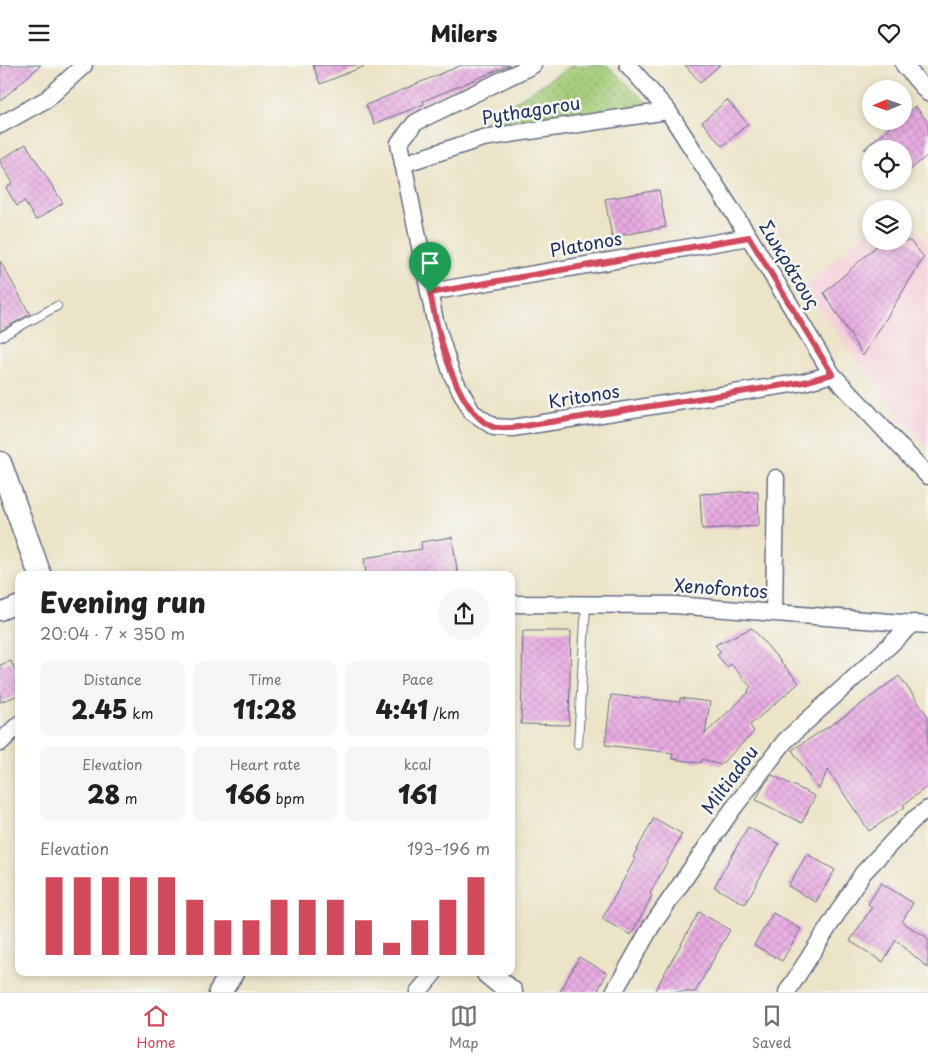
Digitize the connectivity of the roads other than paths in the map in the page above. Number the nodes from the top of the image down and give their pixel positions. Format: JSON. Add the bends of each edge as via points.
{"nodes":[{"id":1,"x":84,"y":65,"type":"edge"},
{"id":2,"x":532,"y":65,"type":"edge"},
{"id":3,"x":904,"y":65,"type":"edge"},
{"id":4,"x":631,"y":66,"type":"edge"},
{"id":5,"x":926,"y":87,"type":"edge"},
{"id":6,"x":668,"y":111,"type":"junction"},
{"id":7,"x":0,"y":125,"type":"edge"},
{"id":8,"x":403,"y":164,"type":"junction"},
{"id":9,"x":749,"y":237,"type":"junction"},
{"id":10,"x":430,"y":293,"type":"junction"},
{"id":11,"x":57,"y":305,"type":"dead end"},
{"id":12,"x":0,"y":337,"type":"edge"},
{"id":13,"x":832,"y":374,"type":"junction"},
{"id":14,"x":0,"y":463,"type":"edge"},
{"id":15,"x":928,"y":476,"type":"edge"},
{"id":16,"x":776,"y":478,"type":"dead end"},
{"id":17,"x":39,"y":571,"type":"edge"},
{"id":18,"x":515,"y":604,"type":"edge"},
{"id":19,"x":586,"y":604,"type":"junction"},
{"id":20,"x":15,"y":606,"type":"edge"},
{"id":21,"x":0,"y":612,"type":"edge"},
{"id":22,"x":774,"y":613,"type":"junction"},
{"id":23,"x":921,"y":624,"type":"edge"},
{"id":24,"x":15,"y":728,"type":"edge"},
{"id":25,"x":0,"y":743,"type":"edge"},
{"id":26,"x":578,"y":744,"type":"dead end"},
{"id":27,"x":928,"y":809,"type":"edge"},
{"id":28,"x":230,"y":976,"type":"edge"},
{"id":29,"x":431,"y":976,"type":"edge"},
{"id":30,"x":492,"y":976,"type":"edge"},
{"id":31,"x":220,"y":992,"type":"edge"},
{"id":32,"x":418,"y":992,"type":"edge"},
{"id":33,"x":511,"y":992,"type":"edge"},
{"id":34,"x":614,"y":992,"type":"edge"},
{"id":35,"x":787,"y":992,"type":"edge"}],
"edges":[{"from":1,"to":7,"type":"street","via":[[47,99]]},
{"from":2,"to":8,"type":"street","name":"Kritonos","via":[[415,123],[399,143]]},
{"from":3,"to":5,"type":"street"},
{"from":4,"to":6,"type":"street","name":"Σωκράτους"},
{"from":6,"to":8,"type":"street","name":"Pythagorou","via":[[484,138]]},
{"from":6,"to":9,"type":"street","name":"Σωκράτους"},
{"from":8,"to":10,"type":"street","name":"Kritonos"},
{"from":9,"to":10,"type":"street","name":"Platonos"},
{"from":9,"to":13,"type":"street","name":"Σωκράτους"},
{"from":10,"to":13,"type":"street","name":"Kritonos","via":[[452,375],[472,412],[494,427],[522,427],[804,382]]},
{"from":11,"to":12,"type":"lane"},
{"from":13,"to":15,"type":"street","name":"Σωκράτους"},
{"from":14,"to":17,"type":"main road"},
{"from":16,"to":22,"type":"street"},
{"from":18,"to":19,"type":"street","name":"Xenofontos"},
{"from":19,"to":22,"type":"street","name":"Xenofontos","via":[[675,605]]},
{"from":19,"to":26,"type":"lane"},
{"from":20,"to":21,"type":"street"},
{"from":22,"to":23,"type":"street","name":"Xenofontos"},
{"from":23,"to":34,"type":"street","name":"Miltiadou","via":[[785,741],[732,810],[651,927]]},
{"from":24,"to":25,"type":"street"},
{"from":27,"to":35,"type":"street","via":[[913,820],[862,873]]},
{"from":28,"to":31,"type":"main road"},
{"from":29,"to":32,"type":"street"},
{"from":30,"to":33,"type":"main road"}]}
